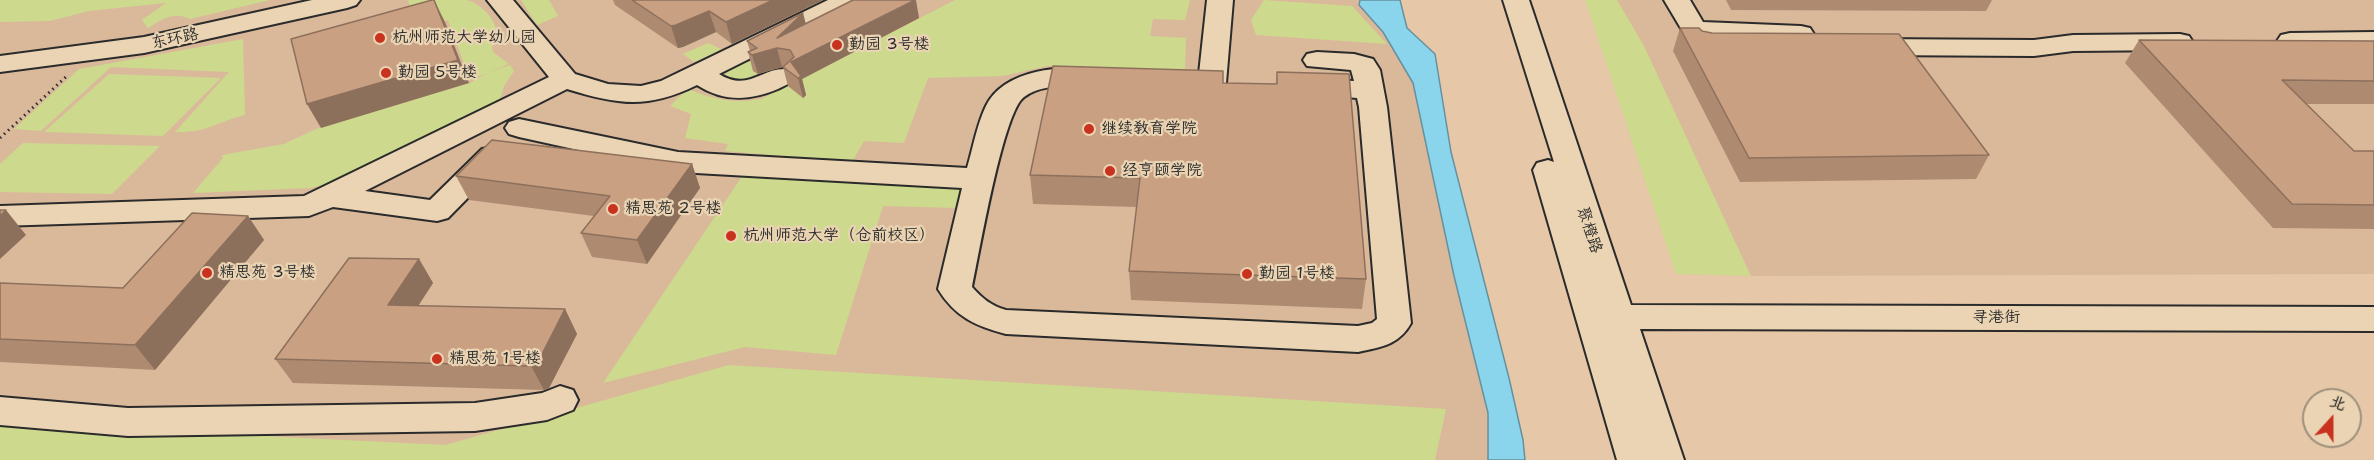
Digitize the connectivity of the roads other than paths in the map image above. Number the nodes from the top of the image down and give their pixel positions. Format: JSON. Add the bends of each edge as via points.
{"nodes":[{"id":1,"x":347,"y":0,"type":"edge"},
{"id":2,"x":500,"y":0,"type":"edge"},
{"id":3,"x":848,"y":0,"type":"edge"},
{"id":4,"x":1220,"y":0,"type":"edge"},
{"id":5,"x":1496,"y":0,"type":"edge"},
{"id":6,"x":1516,"y":0,"type":"edge"},
{"id":7,"x":1677,"y":0,"type":"edge"},
{"id":8,"x":2374,"y":40,"type":"edge"},
{"id":9,"x":2270,"y":41,"type":"edge"},
{"id":10,"x":2200,"y":42,"type":"edge"},
{"id":11,"x":1317,"y":60,"type":"dead end"},
{"id":12,"x":0,"y":64,"type":"edge"},
{"id":13,"x":699,"y":74,"type":"junction"},
{"id":14,"x":783,"y":76,"type":"edge"},
{"id":15,"x":1119,"y":79,"type":"edge"},
{"id":16,"x":565,"y":80,"type":"junction"},
{"id":17,"x":1212,"y":83,"type":"edge"},
{"id":18,"x":1280,"y":86,"type":"edge"},
{"id":19,"x":1370,"y":90,"type":"junction"},
{"id":20,"x":514,"y":118,"type":"junction"},
{"id":21,"x":979,"y":179,"type":"junction"},
{"id":22,"x":330,"y":196,"type":"junction"},
{"id":23,"x":0,"y":216,"type":"edge"},
{"id":24,"x":1617,"y":317,"type":"junction"},
{"id":25,"x":2374,"y":320,"type":"edge"},
{"id":26,"x":560,"y":400,"type":"dead end"},
{"id":27,"x":0,"y":411,"type":"edge"},
{"id":28,"x":1636,"y":460,"type":"edge"},
{"id":29,"x":1665,"y":460,"type":"edge"}],
"edges":[{"from":1,"to":12,"type":"street","name":"东环路","via":[[144,45]]},
{"from":2,"to":16,"type":"street"},
{"from":3,"to":13,"type":"street"},
{"from":4,"to":17,"type":"street"},
{"from":5,"to":28,"type":"street","name":"聚橙路"},
{"from":6,"to":24,"type":"street","name":"聚橙路"},
{"from":7,"to":10,"type":"street","via":[[1704,46],[1822,42],[2034,48],[2073,43]]},
{"from":8,"to":9,"type":"street"},
{"from":11,"to":19,"type":"street","via":[[1363,65]]},
{"from":13,"to":14,"type":"street","via":[[716,86],[742,91],[757,89]]},
{"from":13,"to":16,"type":"street","via":[[642,95],[606,92]]},
{"from":15,"to":21,"type":"street","via":[[1060,77],[1014,91],[1000,106]]},
{"from":16,"to":20,"type":"street"},
{"from":18,"to":19,"type":"street"},
{"from":19,"to":21,"type":"street","via":[[1394,323],[1382,334],[1346,339],[1006,321],[981,315],[955,289]]},
{"from":20,"to":21,"type":"street","via":[[678,162]]},
{"from":20,"to":22,"type":"street"},
{"from":20,"to":22,"type":"street","via":[[437,211]]},
{"from":22,"to":23,"type":"street","via":[[309,206]]},
{"from":24,"to":25,"type":"street","name":"寻港街"},
{"from":24,"to":29,"type":"street","name":"聚橙路"},
{"from":26,"to":27,"type":"street","via":[[547,406],[463,417],[128,422]]}]}
